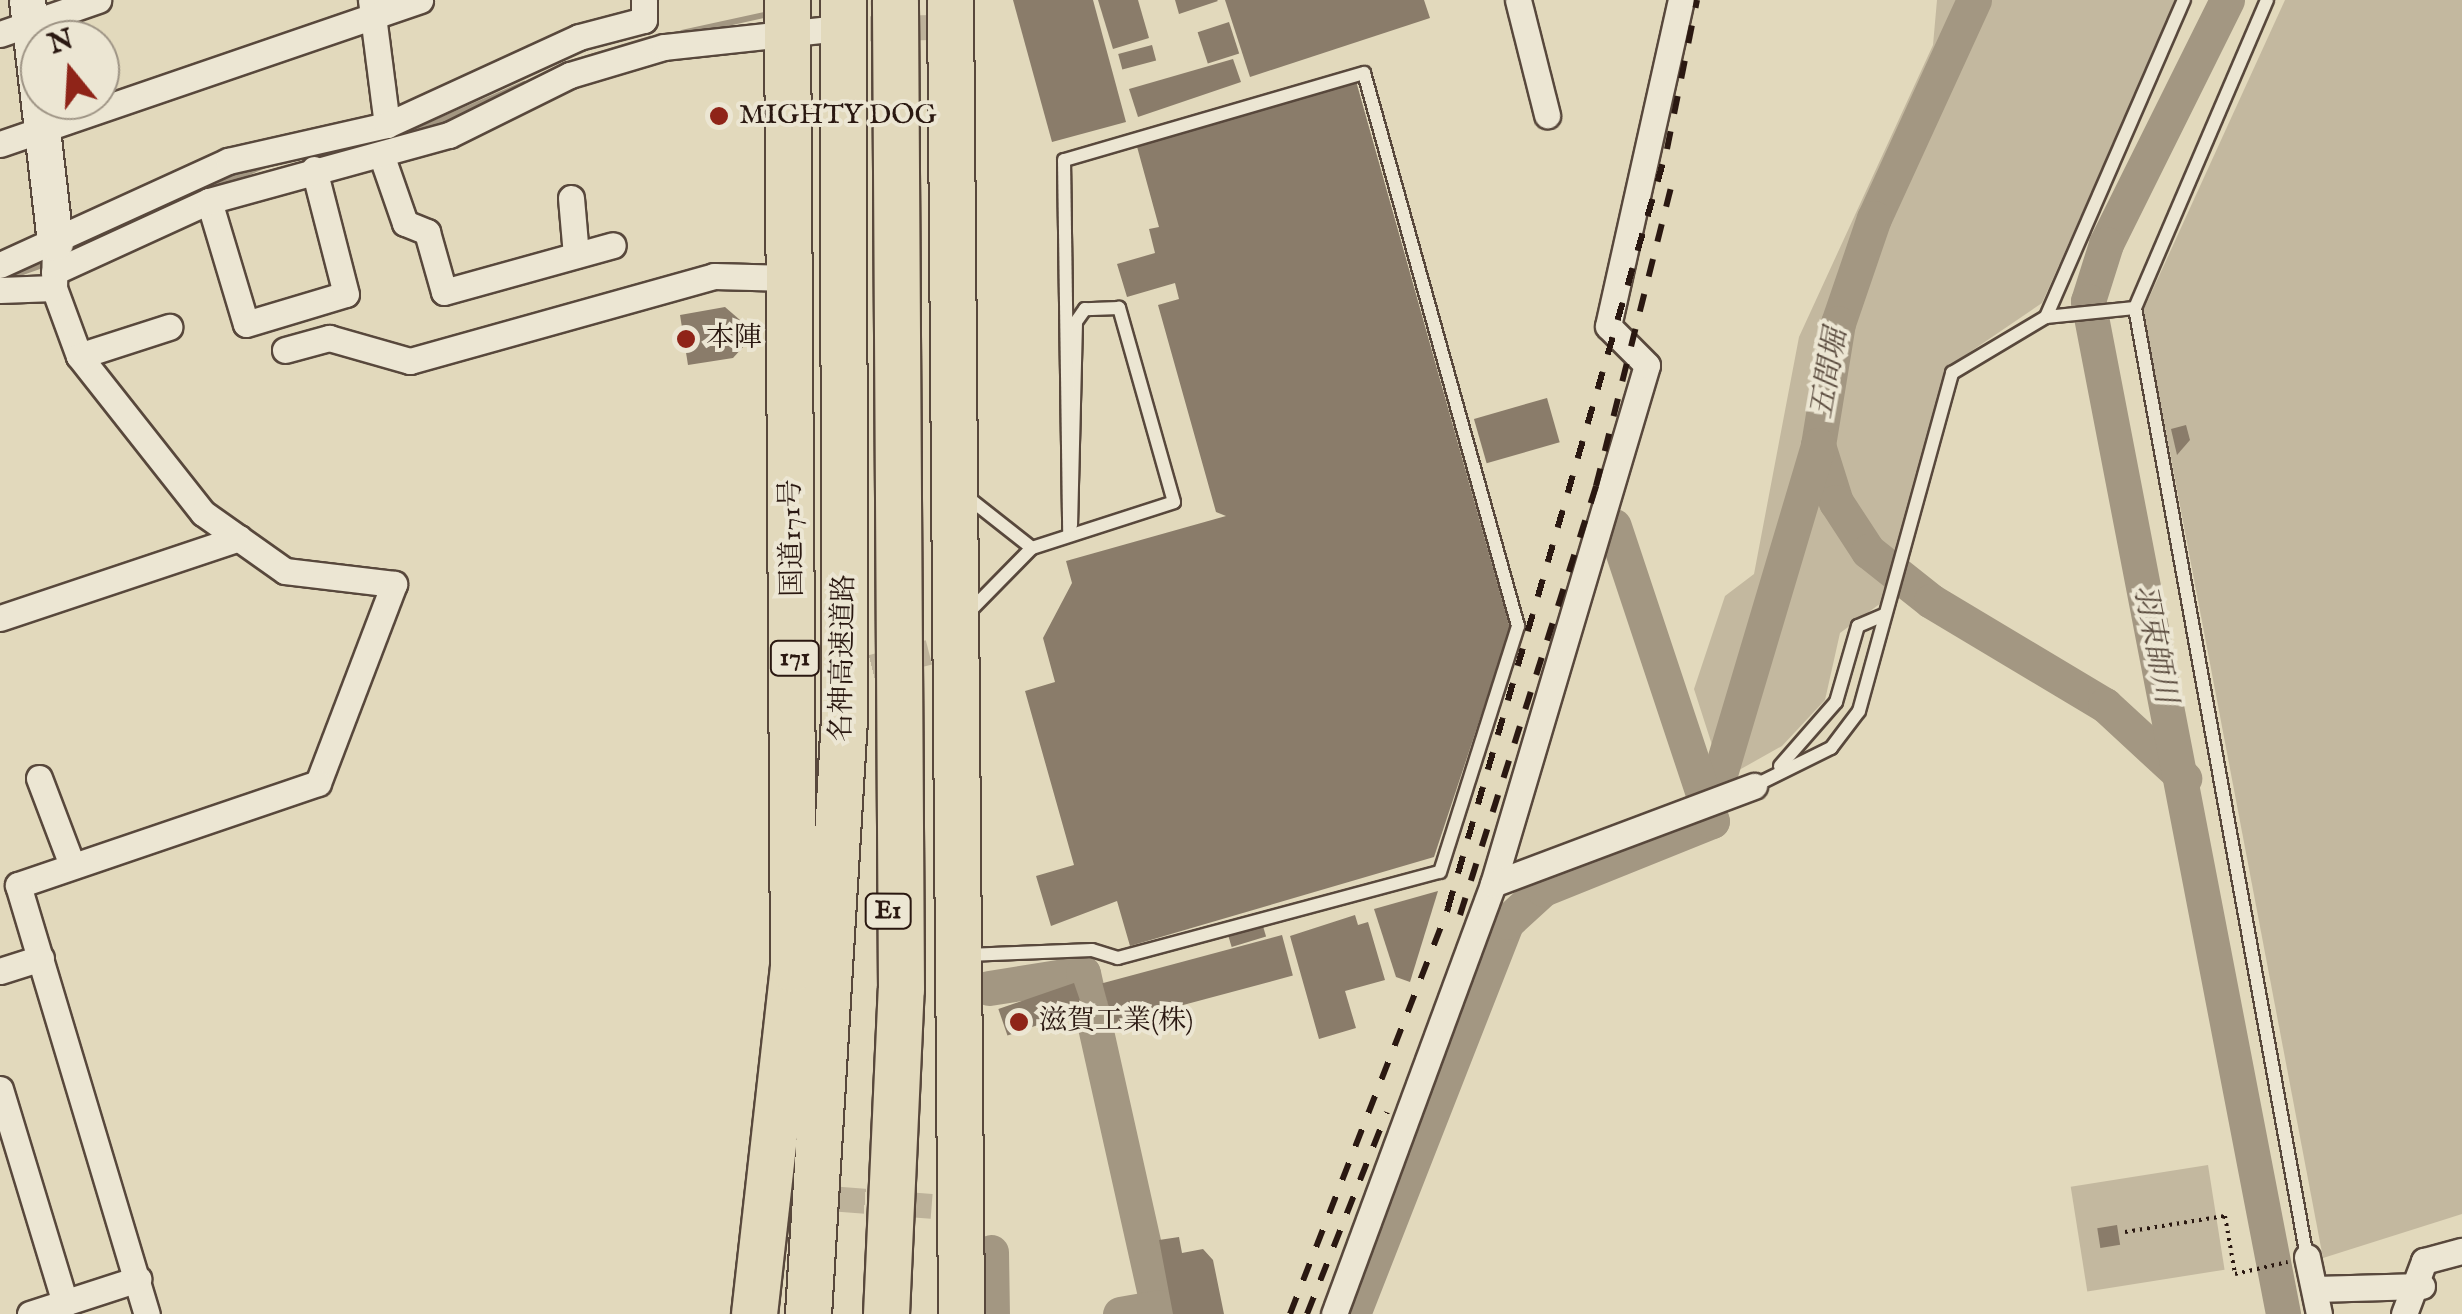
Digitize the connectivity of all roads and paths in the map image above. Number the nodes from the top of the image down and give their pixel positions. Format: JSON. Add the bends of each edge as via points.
{"nodes":[{"id":1,"x":98,"y":0,"type":"edge"},
{"id":2,"x":420,"y":0,"type":"edge"},
{"id":3,"x":644,"y":0,"type":"edge"},
{"id":4,"x":895,"y":0,"type":"edge"},
{"id":5,"x":1518,"y":0,"type":"edge"},
{"id":6,"x":1681,"y":0,"type":"edge"},
{"id":7,"x":2184,"y":0,"type":"edge"},
{"id":8,"x":2267,"y":0,"type":"edge"},
{"id":9,"x":372,"y":8,"type":"edge"},
{"id":10,"x":812,"y":16,"type":"edge"},
{"id":11,"x":944,"y":18,"type":"edge"},
{"id":12,"x":19,"y":19,"type":"edge"},
{"id":13,"x":1547,"y":115,"type":"dead end"},
{"id":14,"x":388,"y":125,"type":"junction"},
{"id":15,"x":42,"y":130,"type":"junction"},
{"id":16,"x":0,"y":144,"type":"edge"},
{"id":17,"x":382,"y":157,"type":"junction"},
{"id":18,"x":314,"y":169,"type":"junction"},
{"id":19,"x":571,"y":198,"type":"dead end"},
{"id":20,"x":209,"y":202,"type":"junction"},
{"id":21,"x":613,"y":245,"type":"dead end"},
{"id":22,"x":576,"y":255,"type":"junction"},
{"id":23,"x":0,"y":265,"type":"edge"},
{"id":24,"x":54,"y":268,"type":"junction"},
{"id":25,"x":789,"y":278,"type":"junction"},
{"id":26,"x":0,"y":290,"type":"edge"},
{"id":27,"x":2134,"y":308,"type":"junction"},
{"id":28,"x":2046,"y":317,"type":"junction"},
{"id":29,"x":169,"y":327,"type":"dead end"},
{"id":30,"x":284,"y":350,"type":"dead end"},
{"id":31,"x":79,"y":356,"type":"junction"},
{"id":32,"x":956,"y":487,"type":"junction"},
{"id":33,"x":900,"y":507,"type":"junction"},
{"id":34,"x":1070,"y":533,"type":"junction"},
{"id":35,"x":239,"y":538,"type":"junction"},
{"id":36,"x":1032,"y":548,"type":"junction"},
{"id":37,"x":1884,"y":615,"type":"junction"},
{"id":38,"x":0,"y":618,"type":"edge"},
{"id":39,"x":947,"y":641,"type":"junction"},
{"id":40,"x":39,"y":778,"type":"dead end"},
{"id":41,"x":1761,"y":782,"type":"junction"},
{"id":42,"x":72,"y":865,"type":"junction"},
{"id":43,"x":1493,"y":884,"type":"junction"},
{"id":44,"x":9,"y":889,"type":"edge"},
{"id":45,"x":975,"y":955,"type":"junction"},
{"id":46,"x":41,"y":958,"type":"junction"},
{"id":47,"x":0,"y":971,"type":"edge"},
{"id":48,"x":0,"y":1089,"type":"edge"},
{"id":49,"x":2126,"y":1232,"type":"dead end"},
{"id":50,"x":2462,"y":1250,"type":"edge"},
{"id":51,"x":2307,"y":1258,"type":"junction"},
{"id":52,"x":138,"y":1279,"type":"junction"},
{"id":53,"x":2422,"y":1286,"type":"junction"},
{"id":54,"x":2317,"y":1302,"type":"edge"},
{"id":55,"x":76,"y":1305,"type":"edge"},
{"id":56,"x":30,"y":1314,"type":"edge"},
{"id":57,"x":148,"y":1314,"type":"edge"},
{"id":58,"x":754,"y":1314,"type":"edge"},
{"id":59,"x":808,"y":1314,"type":"edge"},
{"id":60,"x":857,"y":1314,"type":"edge"},
{"id":61,"x":886,"y":1314,"type":"edge"},
{"id":62,"x":961,"y":1314,"type":"edge"},
{"id":63,"x":1334,"y":1314,"type":"edge"},
{"id":64,"x":2404,"y":1314,"type":"edge"}],
"edges":[{"from":1,"to":12,"type":"street"},
{"from":2,"to":9,"type":"street"},
{"from":3,"to":14,"type":"street","via":[[644,20],[579,38]]},
{"from":4,"to":33,"type":"highway","name":"名神高速道路","number":"E1"},
{"from":5,"to":13,"type":"street"},
{"from":6,"to":43,"type":"street","via":[[1608,326],[1646,365]]},
{"from":7,"to":28,"type":"lane"},
{"from":8,"to":27,"type":"lane"},
{"from":9,"to":14,"type":"street"},
{"from":9,"to":15,"type":"street"},
{"from":10,"to":17,"type":"street","via":[[570,74],[449,135]]},
{"from":10,"to":25,"type":"highway","name":"国道171号","number":"171"},
{"from":10,"to":59,"type":"highway","name":"名神高速道路","number":"E1","via":[[844,720]]},
{"from":11,"to":32,"type":"highway"},
{"from":12,"to":15,"type":"street"},
{"from":14,"to":24,"type":"street","via":[[228,160]]},
{"from":15,"to":16,"type":"street"},
{"from":15,"to":24,"type":"street"},
{"from":17,"to":18,"type":"street"},
{"from":17,"to":22,"type":"street","via":[[405,223],[427,232],[444,292]]},
{"from":18,"to":20,"type":"street"},
{"from":18,"to":20,"type":"street","via":[[346,294],[246,324]]},
{"from":19,"to":22,"type":"street"},
{"from":20,"to":24,"type":"street"},
{"from":21,"to":22,"type":"street"},
{"from":23,"to":24,"type":"street"},
{"from":24,"to":26,"type":"street"},
{"from":24,"to":31,"type":"street"},
{"from":25,"to":30,"type":"street","via":[[714,276],[410,361],[330,338]]},
{"from":25,"to":58,"type":"highway","name":"国道171号","number":"171","via":[[816,680],[782,1194]]},
{"from":27,"to":28,"type":"lane"},
{"from":27,"to":51,"type":"lane"},
{"from":28,"to":37,"type":"lane","via":[[1952,374]]},
{"from":29,"to":31,"type":"street"},
{"from":31,"to":35,"type":"street","via":[[203,513]]},
{"from":32,"to":36,"type":"lane"},
{"from":32,"to":39,"type":"highway"},
{"from":33,"to":60,"type":"highway","name":"名神高速道路","number":"E1","via":[[897,769]]},
{"from":33,"to":61,"type":"highway","name":"名神高速道路","number":"E1","via":[[901,989]]},
{"from":34,"to":34,"type":"lane","via":[[1174,502],[1127,324],[1118,308],[1102,305],[1076,322]]},
{"from":34,"to":36,"type":"lane"},
{"from":34,"to":45,"type":"lane","via":[[1064,160],[1364,73],[1518,626],[1440,872],[1118,958],[1092,950]]},
{"from":35,"to":38,"type":"street"},
{"from":35,"to":42,"type":"street","via":[[285,571],[394,584],[318,783]]},
{"from":36,"to":39,"type":"lane"},
{"from":37,"to":41,"type":"lane","via":[[1858,626],[1836,702]]},
{"from":37,"to":41,"type":"lane","via":[[1850,728],[1832,748]]},
{"from":39,"to":45,"type":"highway"},
{"from":40,"to":42,"type":"street"},
{"from":41,"to":43,"type":"street"},
{"from":42,"to":44,"type":"street"},
{"from":43,"to":63,"type":"street"},
{"from":44,"to":46,"type":"street"},
{"from":45,"to":62,"type":"highway","via":[[947,1206]]},
{"from":46,"to":47,"type":"street"},
{"from":46,"to":52,"type":"street"},
{"from":48,"to":55,"type":"street"},
{"from":49,"to":51,"type":"path","via":[[2225,1216],[2235,1274]]},
{"from":50,"to":53,"type":"street","via":[[2424,1261]]},
{"from":51,"to":54,"type":"street"},
{"from":52,"to":55,"type":"street"},
{"from":52,"to":57,"type":"street"},
{"from":53,"to":54,"type":"street"},
{"from":53,"to":64,"type":"street"},
{"from":55,"to":56,"type":"street"}]}
